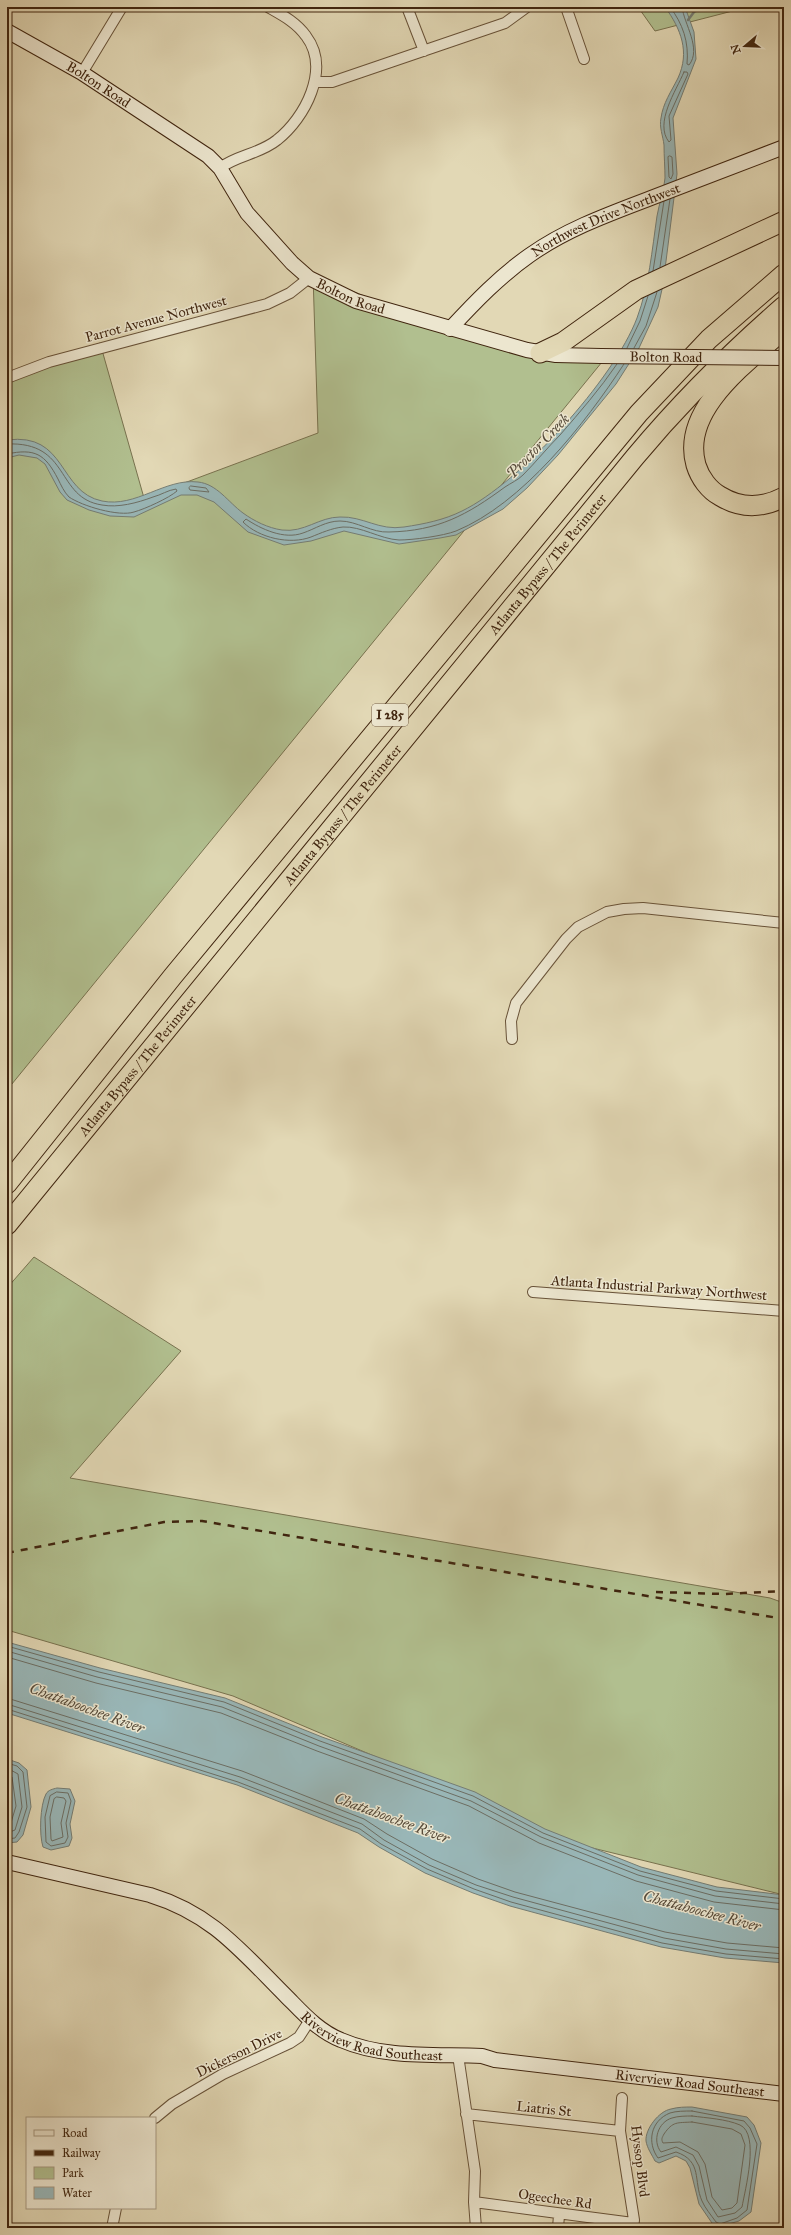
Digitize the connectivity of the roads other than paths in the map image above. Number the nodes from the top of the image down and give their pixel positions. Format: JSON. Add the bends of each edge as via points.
{"nodes":[{"id":1,"x":122,"y":7,"type":"edge"},
{"id":2,"x":268,"y":7,"type":"edge"},
{"id":3,"x":407,"y":7,"type":"edge"},
{"id":4,"x":527,"y":7,"type":"edge"},
{"id":5,"x":566,"y":7,"type":"edge"},
{"id":6,"x":7,"y":31,"type":"edge"},
{"id":7,"x":424,"y":51,"type":"junction"},
{"id":8,"x":584,"y":59,"type":"dead end"},
{"id":9,"x":82,"y":73,"type":"junction"},
{"id":10,"x":315,"y":82,"type":"junction"},
{"id":11,"x":784,"y":147,"type":"edge"},
{"id":12,"x":220,"y":168,"type":"junction"},
{"id":13,"x":784,"y":221,"type":"edge"},
{"id":14,"x":784,"y":274,"type":"edge"},
{"id":15,"x":309,"y":278,"type":"junction"},
{"id":16,"x":784,"y":306,"type":"edge"},
{"id":17,"x":450,"y":329,"type":"junction"},
{"id":18,"x":784,"y":329,"type":"edge"},
{"id":19,"x":540,"y":353,"type":"junction"},
{"id":20,"x":784,"y":358,"type":"edge"},
{"id":21,"x":7,"y":378,"type":"edge"},
{"id":22,"x":784,"y":497,"type":"edge"},
{"id":23,"x":784,"y":923,"type":"edge"},
{"id":24,"x":512,"y":1038,"type":"dead end"},
{"id":25,"x":11,"y":1180,"type":"edge"},
{"id":26,"x":7,"y":1225,"type":"edge"},
{"id":27,"x":533,"y":1292,"type":"dead end"},
{"id":28,"x":784,"y":1311,"type":"edge"},
{"id":29,"x":7,"y":1862,"type":"edge"},
{"id":30,"x":310,"y":2020,"type":"junction"},
{"id":31,"x":458,"y":2055,"type":"junction"},
{"id":32,"x":784,"y":2094,"type":"edge"},
{"id":33,"x":622,"y":2098,"type":"dead end"},
{"id":34,"x":466,"y":2114,"type":"junction"},
{"id":35,"x":156,"y":2117,"type":"edge"},
{"id":36,"x":620,"y":2131,"type":"junction"},
{"id":37,"x":474,"y":2202,"type":"junction"},
{"id":38,"x":116,"y":2209,"type":"edge"},
{"id":39,"x":560,"y":2214,"type":"junction"},
{"id":40,"x":633,"y":2226,"type":"edge"},
{"id":41,"x":112,"y":2228,"type":"edge"},
{"id":42,"x":476,"y":2228,"type":"edge"},
{"id":43,"x":558,"y":2228,"type":"edge"}],
"edges":[{"from":1,"to":9,"type":"street"},
{"from":2,"to":10,"type":"street","via":[[298,26],[307,37],[315,59]]},
{"from":3,"to":7,"type":"street"},
{"from":4,"to":7,"type":"street","via":[[505,23]]},
{"from":5,"to":8,"type":"street"},
{"from":6,"to":9,"type":"street","name":"Bolton Road"},
{"from":7,"to":10,"type":"street","via":[[332,82]]},
{"from":9,"to":12,"type":"street","name":"Bolton Road","via":[[198,148]]},
{"from":10,"to":12,"type":"street","via":[[301,111],[277,140]]},
{"from":11,"to":17,"type":"street","name":"Northwest Drive Northwest","via":[[593,220],[560,236],[530,255],[482,295]]},
{"from":12,"to":15,"type":"street","name":"Bolton Road","via":[[247,214],[281,252]]},
{"from":13,"to":19,"type":"highway","via":[[636,290],[563,342]]},
{"from":14,"to":25,"type":"highway","name":"Atlanta Bypass / The Perimeter","number":"I 285","via":[[709,339],[639,413],[173,976]]},
{"from":15,"to":17,"type":"street","name":"Bolton Road","via":[[356,301]]},
{"from":15,"to":21,"type":"street","name":"Parrot Avenue Northwest","via":[[290,293],[267,304],[49,362]]},
{"from":16,"to":26,"type":"highway","name":"Atlanta Bypass / The Perimeter","number":"I 285","via":[[714,370],[670,415]]},
{"from":17,"to":19,"type":"street","name":"Bolton Road"},
{"from":18,"to":22,"type":"highway","via":[[714,397],[697,425],[694,456],[702,478],[709,488],[728,501],[751,506],[764,505]]},
{"from":19,"to":20,"type":"street","name":"Bolton Road","bridge":true},
{"from":23,"to":24,"type":"street","via":[[643,908],[624,909],[593,918],[578,927],[566,939],[516,1004],[511,1021]]},
{"from":27,"to":28,"type":"street","name":"Atlanta Industrial Parkway Northwest"},
{"from":29,"to":30,"type":"street","name":"Riverview Road Southeast","via":[[150,1895],[193,1912],[228,1938]]},
{"from":30,"to":31,"type":"street","name":"Riverview Road Southeast","via":[[325,2032],[358,2046],[388,2052]]},
{"from":30,"to":35,"type":"street","name":"Dickerson Drive","via":[[299,2037],[290,2043],[223,2074],[172,2104]]},
{"from":31,"to":32,"type":"street","name":"Riverview Road Southeast"},
{"from":31,"to":34,"type":"street"},
{"from":33,"to":36,"type":"street","name":"Hyssop Blvd"},
{"from":34,"to":36,"type":"street","name":"Liatris St"},
{"from":34,"to":37,"type":"street","via":[[475,2171]]},
{"from":36,"to":40,"type":"street","name":"Hyssop Blvd"},
{"from":37,"to":39,"type":"street","name":"Ogeechee Rd"},
{"from":37,"to":42,"type":"street"},
{"from":38,"to":41,"type":"street"},
{"from":39,"to":40,"type":"street","name":"Ogeechee Rd"},
{"from":39,"to":43,"type":"street"}]}
